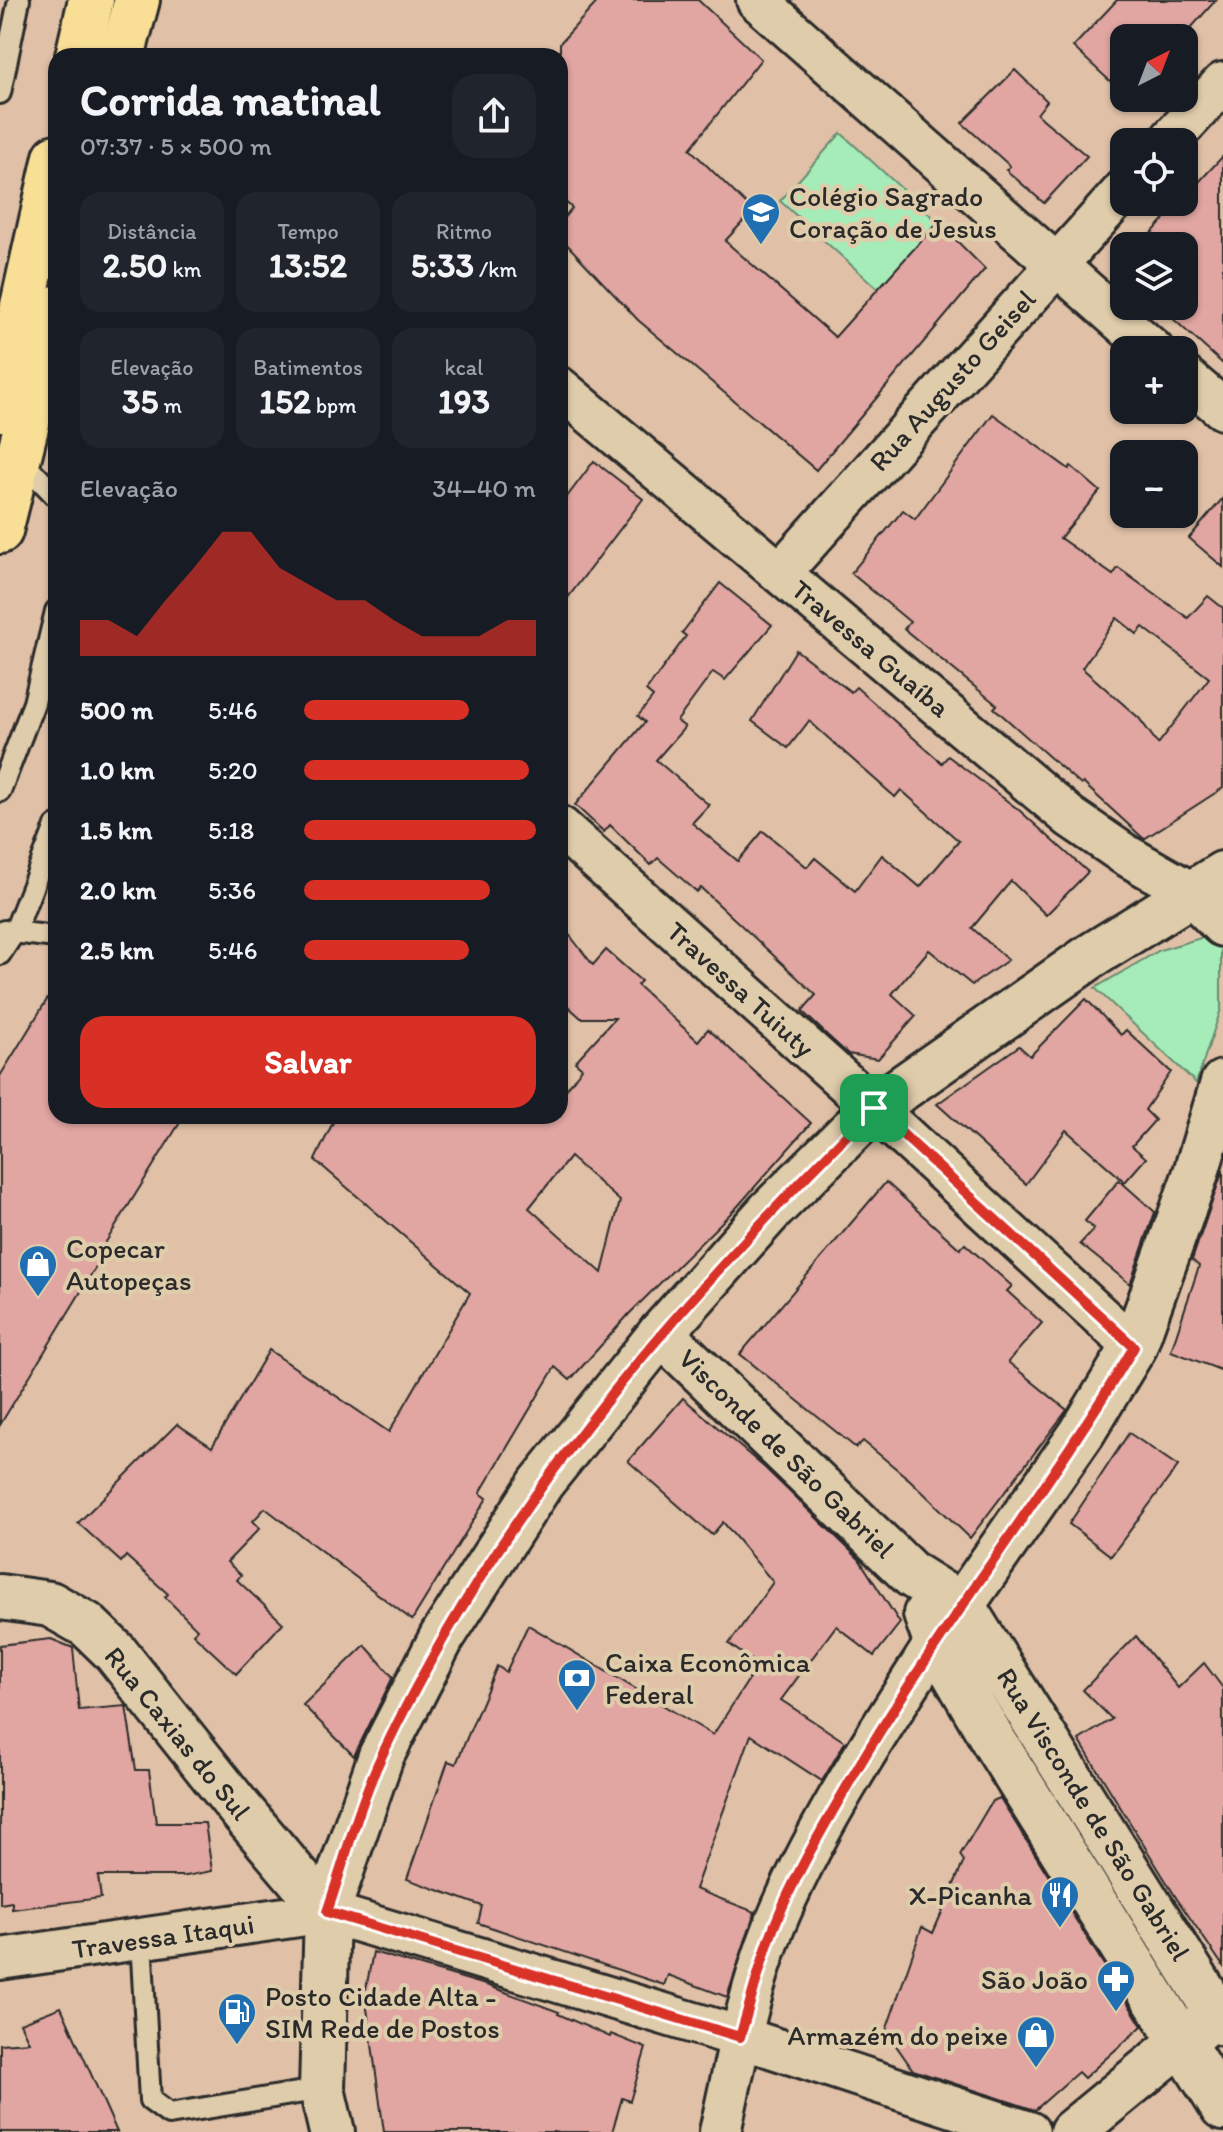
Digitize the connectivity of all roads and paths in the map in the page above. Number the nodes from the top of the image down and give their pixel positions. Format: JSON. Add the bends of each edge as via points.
{"nodes":[{"id":1,"x":19,"y":0,"type":"edge"},
{"id":2,"x":91,"y":0,"type":"edge"},
{"id":3,"x":137,"y":0,"type":"edge"},
{"id":4,"x":757,"y":0,"type":"edge"},
{"id":5,"x":80,"y":48,"type":"edge"},
{"id":6,"x":124,"y":48,"type":"edge"},
{"id":7,"x":1223,"y":83,"type":"edge"},
{"id":8,"x":0,"y":93,"type":"edge"},
{"id":9,"x":1181,"y":128,"type":"edge"},
{"id":10,"x":1110,"y":205,"type":"edge"},
{"id":11,"x":48,"y":213,"type":"edge"},
{"id":12,"x":1054,"y":265,"type":"junction"},
{"id":13,"x":1137,"y":336,"type":"edge"},
{"id":14,"x":30,"y":338,"type":"edge"},
{"id":15,"x":48,"y":385,"type":"edge"},
{"id":16,"x":1198,"y":388,"type":"edge"},
{"id":17,"x":568,"y":395,"type":"edge"},
{"id":18,"x":0,"y":409,"type":"edge"},
{"id":19,"x":1223,"y":409,"type":"edge"},
{"id":20,"x":9,"y":454,"type":"edge"},
{"id":21,"x":48,"y":489,"type":"edge"},
{"id":22,"x":0,"y":531,"type":"edge"},
{"id":23,"x":781,"y":572,"type":"junction"},
{"id":24,"x":48,"y":644,"type":"edge"},
{"id":25,"x":0,"y":791,"type":"edge"},
{"id":26,"x":568,"y":834,"type":"edge"},
{"id":27,"x":48,"y":844,"type":"edge"},
{"id":28,"x":1208,"y":884,"type":"edge"},
{"id":29,"x":1223,"y":924,"type":"edge"},
{"id":30,"x":8,"y":931,"type":"edge"},
{"id":31,"x":48,"y":936,"type":"edge"},
{"id":32,"x":0,"y":954,"type":"edge"},
{"id":33,"x":1223,"y":1083,"type":"edge"},
{"id":34,"x":874,"y":1108,"type":"junction"},
{"id":35,"x":661,"y":1333,"type":"junction"},
{"id":36,"x":1134,"y":1347,"type":"junction"},
{"id":37,"x":912,"y":1575,"type":"junction"},
{"id":38,"x":0,"y":1597,"type":"edge"},
{"id":39,"x":963,"y":1607,"type":"junction"},
{"id":40,"x":936,"y":1642,"type":"junction"},
{"id":41,"x":327,"y":1912,"type":"junction"},
{"id":42,"x":141,"y":1939,"type":"junction"},
{"id":43,"x":0,"y":1959,"type":"edge"},
{"id":44,"x":1221,"y":2015,"type":"edge"},
{"id":45,"x":740,"y":2037,"type":"junction"},
{"id":46,"x":1180,"y":2042,"type":"junction"},
{"id":47,"x":322,"y":2089,"type":"junction"},
{"id":48,"x":1223,"y":2108,"type":"edge"},
{"id":49,"x":332,"y":2132,"type":"edge"},
{"id":50,"x":720,"y":2132,"type":"edge"},
{"id":51,"x":1029,"y":2132,"type":"edge"},
{"id":52,"x":1072,"y":2132,"type":"edge"}],
"edges":[{"from":1,"to":8,"type":"lane"},
{"from":2,"to":5,"type":"highway"},
{"from":3,"to":6,"type":"highway"},
{"from":4,"to":12,"type":"street"},
{"from":7,"to":9,"type":"street"},
{"from":10,"to":12,"type":"street","name":"Rua Augusto Geisel"},
{"from":11,"to":14,"type":"highway"},
{"from":12,"to":13,"type":"street"},
{"from":12,"to":23,"type":"street","name":"Rua Augusto Geisel"},
{"from":14,"to":15,"type":"highway"},
{"from":14,"to":18,"type":"highway"},
{"from":14,"to":20,"type":"highway"},
{"from":16,"to":19,"type":"street"},
{"from":17,"to":23,"type":"street","name":"Travessa Guaíba"},
{"from":20,"to":21,"type":"lane"},
{"from":20,"to":22,"type":"highway"},
{"from":23,"to":28,"type":"street","name":"Travessa Guaíba","via":[[1070,817],[1124,854]]},
{"from":24,"to":25,"type":"lane","via":[[34,703]]},
{"from":26,"to":34,"type":"street","name":"Travessa Tuiuty"},
{"from":27,"to":30,"type":"lane"},
{"from":28,"to":29,"type":"street"},
{"from":28,"to":34,"type":"street","via":[[1091,956]]},
{"from":30,"to":31,"type":"lane"},
{"from":30,"to":32,"type":"lane"},
{"from":33,"to":36,"type":"street"},
{"from":34,"to":35,"type":"street","via":[[769,1212]]},
{"from":34,"to":36,"type":"street","name":"Travessa Tuiuty"},
{"from":35,"to":37,"type":"street","name":"Visconde de São Gabriel"},
{"from":35,"to":41,"type":"street","via":[[541,1483],[442,1637],[381,1756]]},
{"from":36,"to":39,"type":"street"},
{"from":37,"to":39,"type":"street","name":"Visconde de São Gabriel"},
{"from":37,"to":40,"type":"street","name":"Visconde de São Gabriel"},
{"from":38,"to":41,"type":"street","name":"Rua Caxias do Sul","via":[[50,1604],[97,1634]]},
{"from":39,"to":40,"type":"street"},
{"from":39,"to":44,"type":"street","name":"Rua Visconde de São Gabriel"},
{"from":40,"to":45,"type":"street","via":[[813,1847],[774,1927]]},
{"from":40,"to":46,"type":"street","name":"Rua Visconde de São Gabriel"},
{"from":41,"to":42,"type":"street","name":"Travessa Itaqui"},
{"from":41,"to":45,"type":"street"},
{"from":41,"to":47,"type":"street"},
{"from":42,"to":43,"type":"street","name":"Travessa Itaqui"},
{"from":42,"to":47,"type":"lane","via":[[150,2100],[159,2108],[169,2114]]},
{"from":44,"to":46,"type":"street"},
{"from":45,"to":50,"type":"street"},
{"from":45,"to":51,"type":"street"},
{"from":46,"to":48,"type":"street","name":"Rua Visconde de São Gabriel"},
{"from":46,"to":52,"type":"street"},
{"from":47,"to":49,"type":"street"}]}
